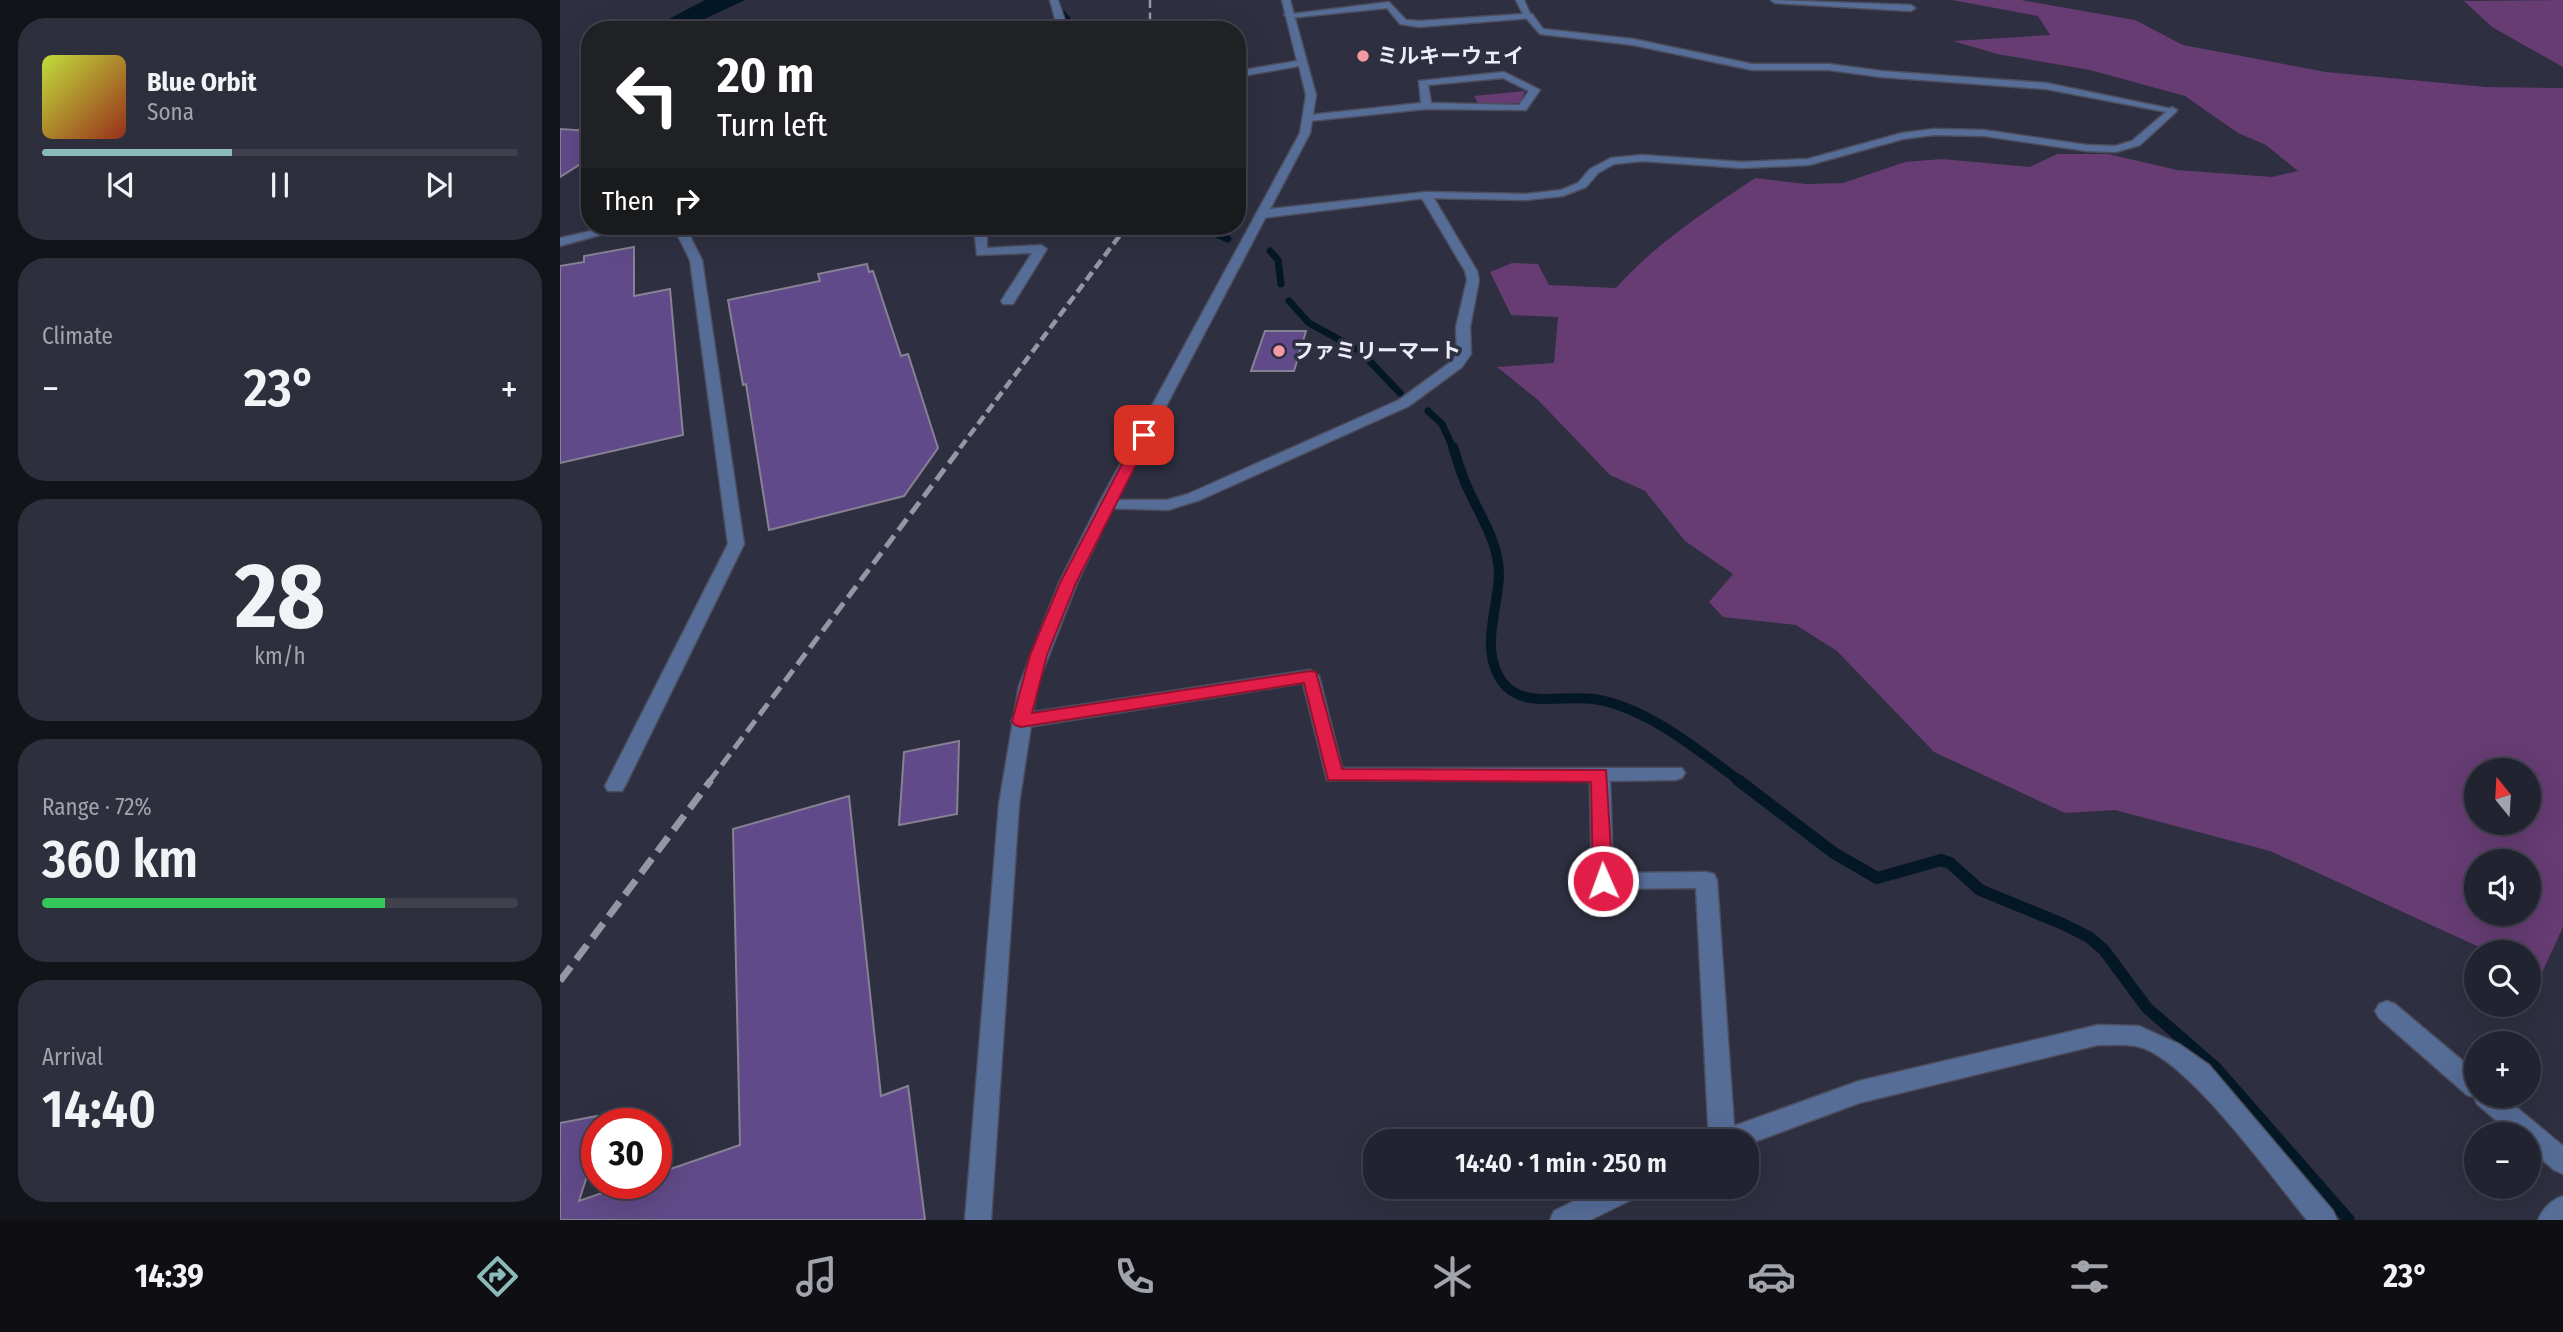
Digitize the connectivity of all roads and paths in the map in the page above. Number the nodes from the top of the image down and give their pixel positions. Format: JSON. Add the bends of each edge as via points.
{"nodes":[{"id":1,"x":1054,"y":0,"type":"edge"},
{"id":2,"x":1286,"y":0,"type":"edge"},
{"id":3,"x":1520,"y":0,"type":"edge"},
{"id":4,"x":1775,"y":0,"type":"edge"},
{"id":5,"x":1911,"y":8,"type":"dead end"},
{"id":6,"x":1289,"y":15,"type":"junction"},
{"id":7,"x":1529,"y":16,"type":"junction"},
{"id":8,"x":1060,"y":21,"type":"edge"},
{"id":9,"x":1302,"y":63,"type":"junction"},
{"id":10,"x":1246,"y":72,"type":"edge"},
{"id":11,"x":1426,"y":106,"type":"junction"},
{"id":12,"x":1309,"y":118,"type":"junction"},
{"id":13,"x":1426,"y":195,"type":"junction"},
{"id":14,"x":1262,"y":214,"type":"junction"},
{"id":15,"x":589,"y":235,"type":"edge"},
{"id":16,"x":684,"y":235,"type":"edge"},
{"id":17,"x":980,"y":235,"type":"edge"},
{"id":18,"x":560,"y":242,"type":"edge"},
{"id":19,"x":1008,"y":301,"type":"dead end"},
{"id":20,"x":1106,"y":505,"type":"junction"},
{"id":21,"x":1021,"y":721,"type":"junction"},
{"id":22,"x":1675,"y":773,"type":"dead end"},
{"id":23,"x":1600,"y":775,"type":"junction"},
{"id":24,"x":615,"y":786,"type":"dead end"},
{"id":25,"x":2387,"y":1011,"type":"dead end"},
{"id":26,"x":2464,"y":1077,"type":"edge"},
{"id":27,"x":2500,"y":1108,"type":"edge"},
{"id":28,"x":1722,"y":1129,"type":"edge"},
{"id":29,"x":1756,"y":1129,"type":"edge"},
{"id":30,"x":2563,"y":1161,"type":"edge"},
{"id":31,"x":1606,"y":1199,"type":"edge"},
{"id":32,"x":2563,"y":1208,"type":"edge"},
{"id":33,"x":978,"y":1220,"type":"edge"},
{"id":34,"x":1563,"y":1220,"type":"edge"},
{"id":35,"x":2324,"y":1220,"type":"edge"},
{"id":36,"x":2551,"y":1220,"type":"edge"}],
"edges":[{"from":1,"to":8,"type":"street"},
{"from":2,"to":6,"type":"street"},
{"from":3,"to":7,"type":"street"},
{"from":4,"to":5,"type":"street"},
{"from":6,"to":7,"type":"street","via":[[1389,5],[1404,22]]},
{"from":6,"to":9,"type":"street"},
{"from":7,"to":13,"type":"street","via":[[1540,31],[1633,42],[1752,67],[1829,67],[2046,86],[2172,110],[2136,143],[2116,149],[1984,133],[1934,132],[1902,136],[1809,162],[1611,161],[1594,171],[1582,186],[1563,193]]},
{"from":9,"to":10,"type":"street"},
{"from":9,"to":12,"type":"street","via":[[1311,95]]},
{"from":11,"to":11,"type":"street","via":[[1522,108],[1535,90],[1504,75],[1423,83]]},
{"from":11,"to":12,"type":"street"},
{"from":12,"to":14,"type":"street"},
{"from":13,"to":14,"type":"street"},
{"from":13,"to":20,"type":"street","via":[[1473,280],[1464,354],[1457,364],[1404,403],[1194,497],[1168,505]]},
{"from":14,"to":20,"type":"street"},
{"from":15,"to":18,"type":"street"},
{"from":16,"to":24,"type":"street","via":[[696,260],[736,544]]},
{"from":17,"to":19,"type":"street","via":[[981,252],[1041,249]]},
{"from":20,"to":21,"type":"street","via":[[1038,655]]},
{"from":21,"to":23,"type":"street","via":[[1310,676],[1334,775]]},
{"from":21,"to":33,"type":"street","via":[[997,932]]},
{"from":22,"to":23,"type":"street"},
{"from":23,"to":28,"type":"street","via":[[1603,881],[1706,880]]},
{"from":25,"to":26,"type":"street"},
{"from":27,"to":30,"type":"street"},
{"from":29,"to":35,"type":"street","via":[[1859,1092],[2098,1035],[2139,1036],[2171,1051],[2200,1073]]},
{"from":31,"to":34,"type":"street"},
{"from":32,"to":36,"type":"street"}]}
